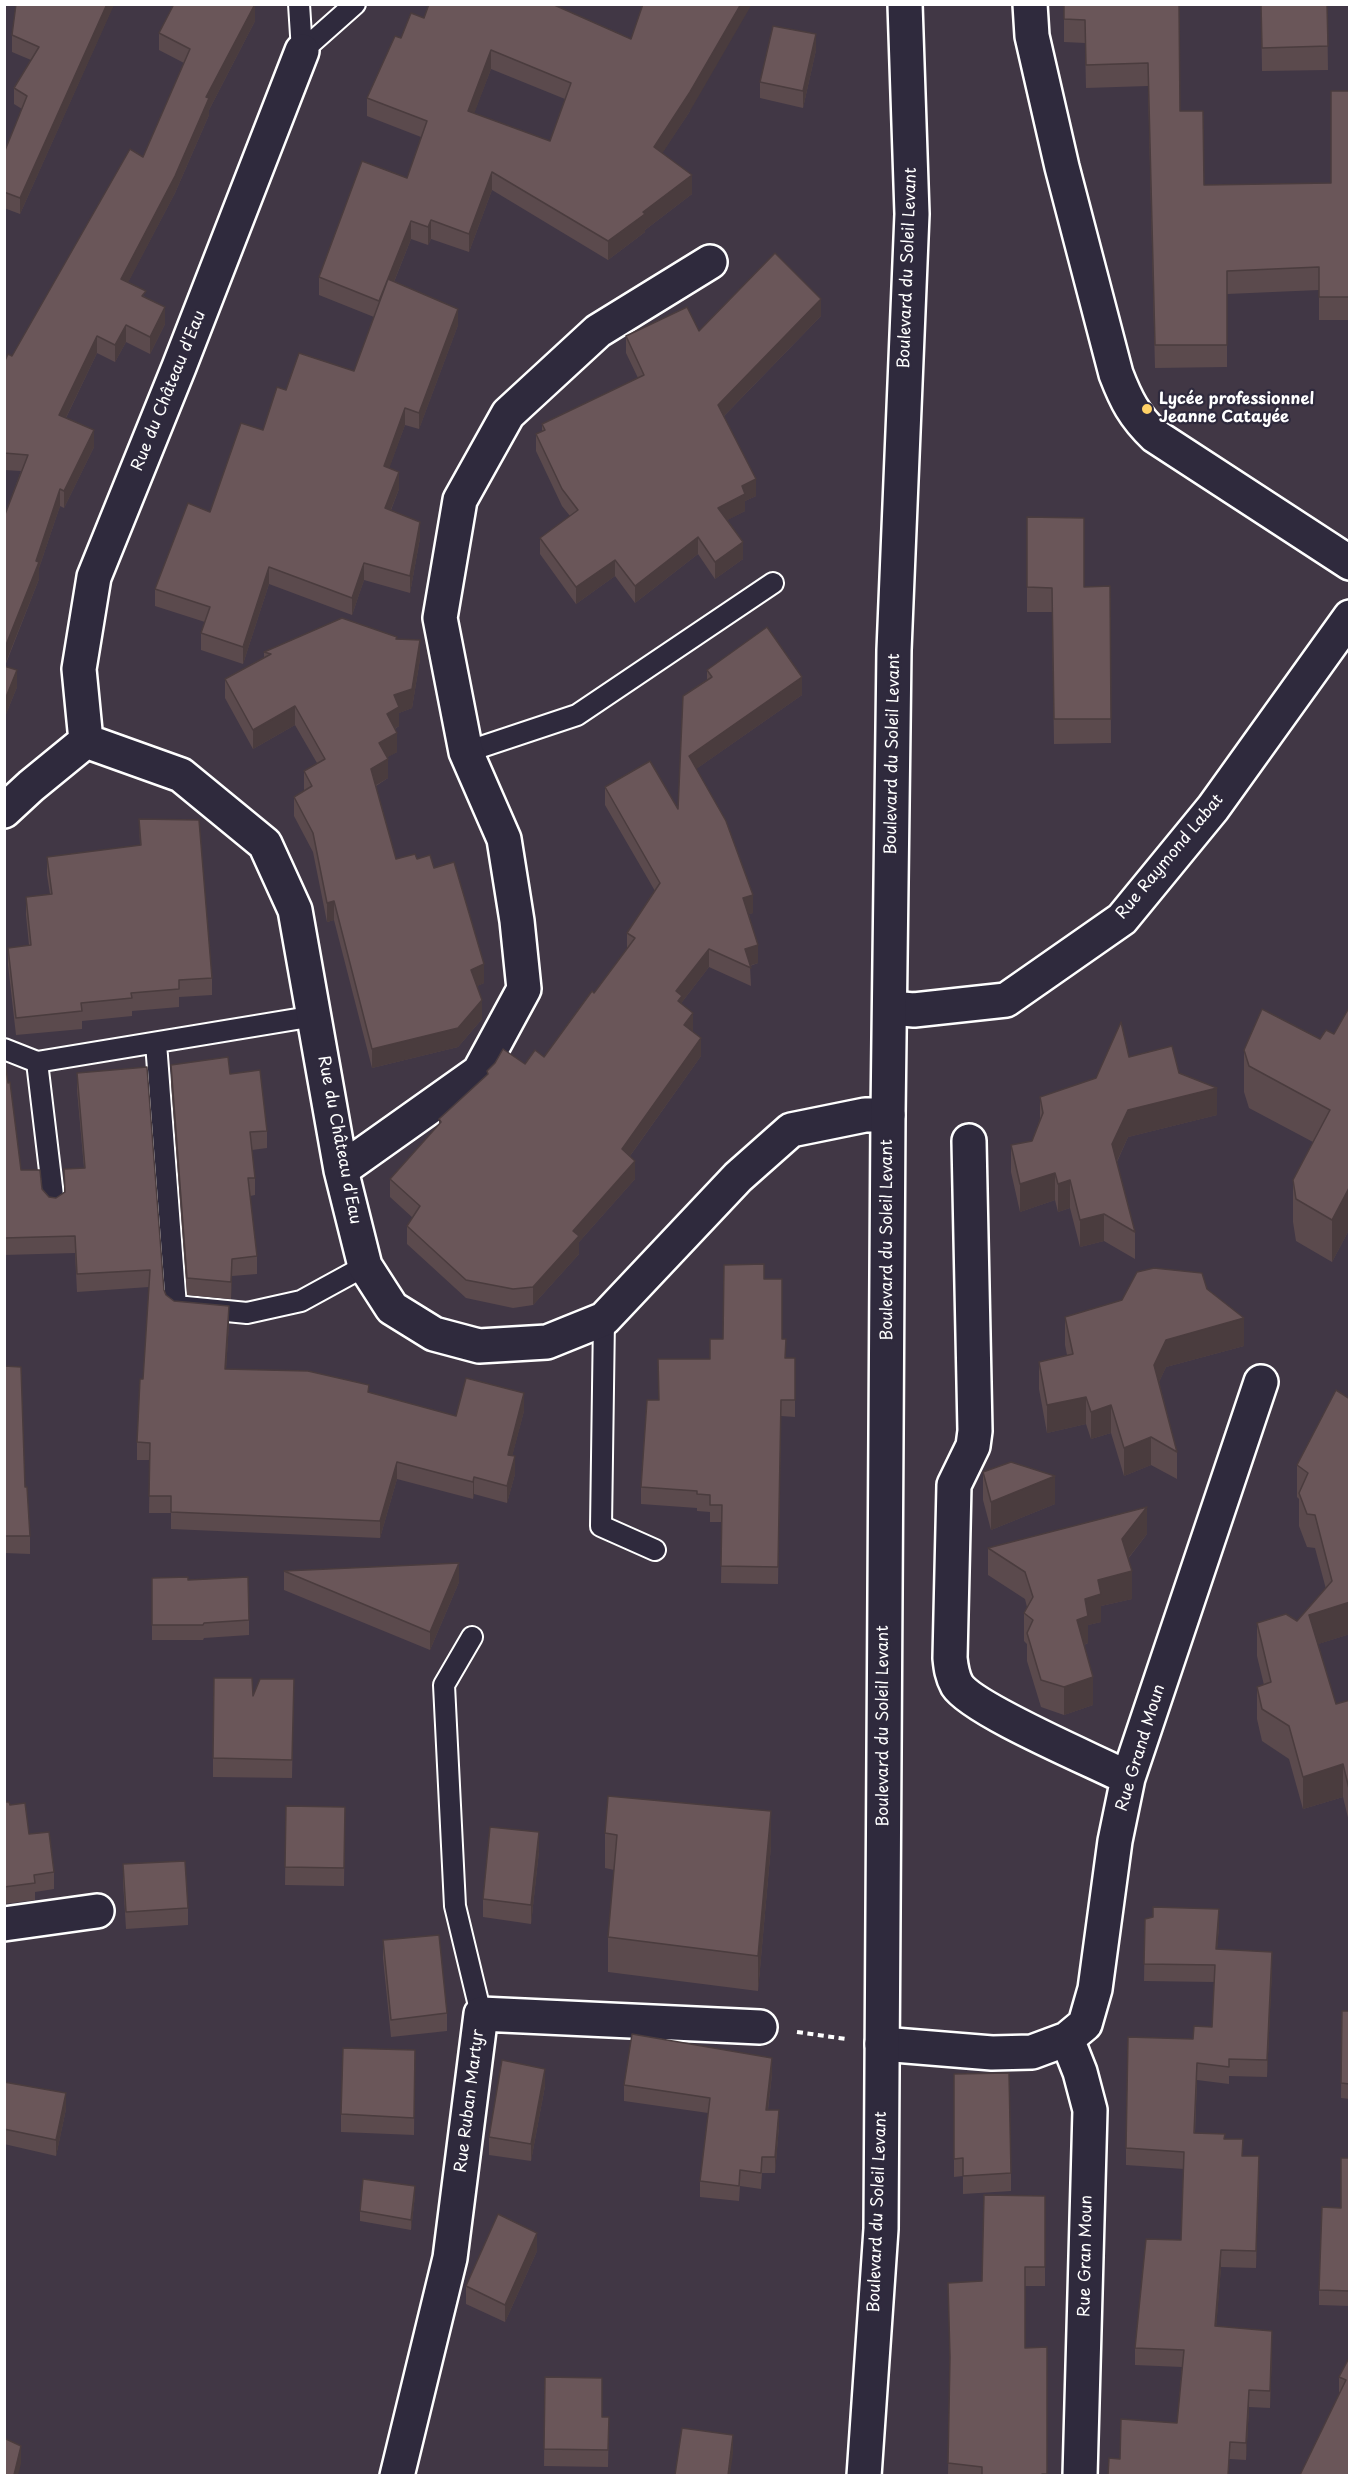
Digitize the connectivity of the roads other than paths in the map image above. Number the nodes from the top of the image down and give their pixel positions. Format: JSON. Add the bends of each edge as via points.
{"nodes":[{"id":1,"x":299,"y":4,"type":"edge"},
{"id":2,"x":355,"y":4,"type":"edge"},
{"id":3,"x":905,"y":4,"type":"edge"},
{"id":4,"x":1030,"y":4,"type":"edge"},
{"id":5,"x":302,"y":51,"type":"junction"},
{"id":6,"x":710,"y":262,"type":"dead end"},
{"id":7,"x":1350,"y":562,"type":"edge"},
{"id":8,"x":772,"y":583,"type":"dead end"},
{"id":9,"x":1350,"y":617,"type":"edge"},
{"id":10,"x":86,"y":741,"type":"junction"},
{"id":11,"x":466,"y":752,"type":"junction"},
{"id":12,"x":4,"y":811,"type":"edge"},
{"id":13,"x":890,"y":1008,"type":"junction"},
{"id":14,"x":315,"y":1016,"type":"junction"},
{"id":15,"x":156,"y":1043,"type":"junction"},
{"id":16,"x":4,"y":1049,"type":"edge"},
{"id":17,"x":37,"y":1062,"type":"junction"},
{"id":18,"x":888,"y":1115,"type":"junction"},
{"id":19,"x":969,"y":1142,"type":"dead end"},
{"id":20,"x":341,"y":1170,"type":"junction"},
{"id":21,"x":54,"y":1204,"type":"edge"},
{"id":22,"x":365,"y":1266,"type":"junction"},
{"id":23,"x":604,"y":1319,"type":"junction"},
{"id":24,"x":1261,"y":1382,"type":"dead end"},
{"id":25,"x":655,"y":1550,"type":"dead end"},
{"id":26,"x":472,"y":1637,"type":"dead end"},
{"id":27,"x":1128,"y":1778,"type":"junction"},
{"id":28,"x":97,"y":1911,"type":"dead end"},
{"id":29,"x":4,"y":1924,"type":"edge"},
{"id":30,"x":481,"y":2014,"type":"junction"},
{"id":31,"x":760,"y":2027,"type":"road end"},
{"id":32,"x":1066,"y":2039,"type":"junction"},
{"id":33,"x":882,"y":2044,"type":"junction"},
{"id":34,"x":397,"y":2475,"type":"edge"},
{"id":35,"x":864,"y":2475,"type":"edge"},
{"id":36,"x":1080,"y":2475,"type":"edge"}],
"edges":[{"from":1,"to":5,"type":"lane"},
{"from":2,"to":5,"type":"lane"},
{"from":3,"to":13,"type":"street","name":"Boulevard du Soleil Levant","via":[[912,214],[894,650]]},
{"from":4,"to":7,"type":"street","via":[[1032,36],[1062,167],[1126,400],[1138,420],[1155,436]]},
{"from":5,"to":10,"type":"street","name":"Rue du Château d'Eau","via":[[94,577],[79,669]]},
{"from":6,"to":11,"type":"street","via":[[598,331],[508,414],[460,500],[440,618]]},
{"from":8,"to":11,"type":"lane","via":[[577,715]]},
{"from":9,"to":13,"type":"street","name":"Rue Raymond Labat","via":[[1213,808],[1122,919],[1006,1000],[914,1010]]},
{"from":10,"to":12,"type":"street"},
{"from":10,"to":14,"type":"street","name":"Rue du Château d'Eau","via":[[181,775],[265,844],[295,910]]},
{"from":11,"to":20,"type":"street","via":[[504,839],[524,989],[479,1072]]},
{"from":13,"to":18,"type":"street","name":"Boulevard du Soleil Levant"},
{"from":14,"to":15,"type":"lane"},
{"from":14,"to":20,"type":"street","name":"Rue du Château d'Eau"},
{"from":15,"to":17,"type":"lane"},
{"from":15,"to":22,"type":"lane","via":[[176,1306],[247,1312],[301,1302]]},
{"from":16,"to":17,"type":"lane"},
{"from":17,"to":21,"type":"lane"},
{"from":18,"to":23,"type":"street","name":"Rue du Château d'Eau","via":[[865,1115],[792,1130],[738,1177]]},
{"from":18,"to":33,"type":"street","name":"Boulevard du Soleil Levant"},
{"from":19,"to":27,"type":"street","via":[[975,1431],[973,1446],[954,1485],[952,1673],[958,1686],[988,1709]]},
{"from":20,"to":22,"type":"street","name":"Rue du Château d'Eau"},
{"from":22,"to":23,"type":"street","name":"Rue du Château d'Eau","via":[[392,1308],[434,1334],[479,1346],[547,1342]]},
{"from":23,"to":25,"type":"lane","via":[[601,1526]]},
{"from":24,"to":27,"type":"street","name":"Rue Grand Moun"},
{"from":26,"to":30,"type":"lane","via":[[444,1685],[455,1906]]},
{"from":27,"to":32,"type":"street","name":"Rue Grand Moun","via":[[1115,1841],[1095,1989],[1085,2024]]},
{"from":28,"to":29,"type":"street"},
{"from":30,"to":31,"type":"street","name":"Rue Ruban Martyr"},
{"from":30,"to":34,"type":"street","name":"Rue Ruban Martyr","via":[[450,2258]]},
{"from":32,"to":33,"type":"street","name":"Rue Grand Moun","via":[[1032,2052],[992,2053]]},
{"from":32,"to":36,"type":"street","name":"Rue Gran Moun","via":[[1090,2110]]},
{"from":33,"to":35,"type":"street","name":"Boulevard du Soleil Levant","via":[[881,2229]]}]}
